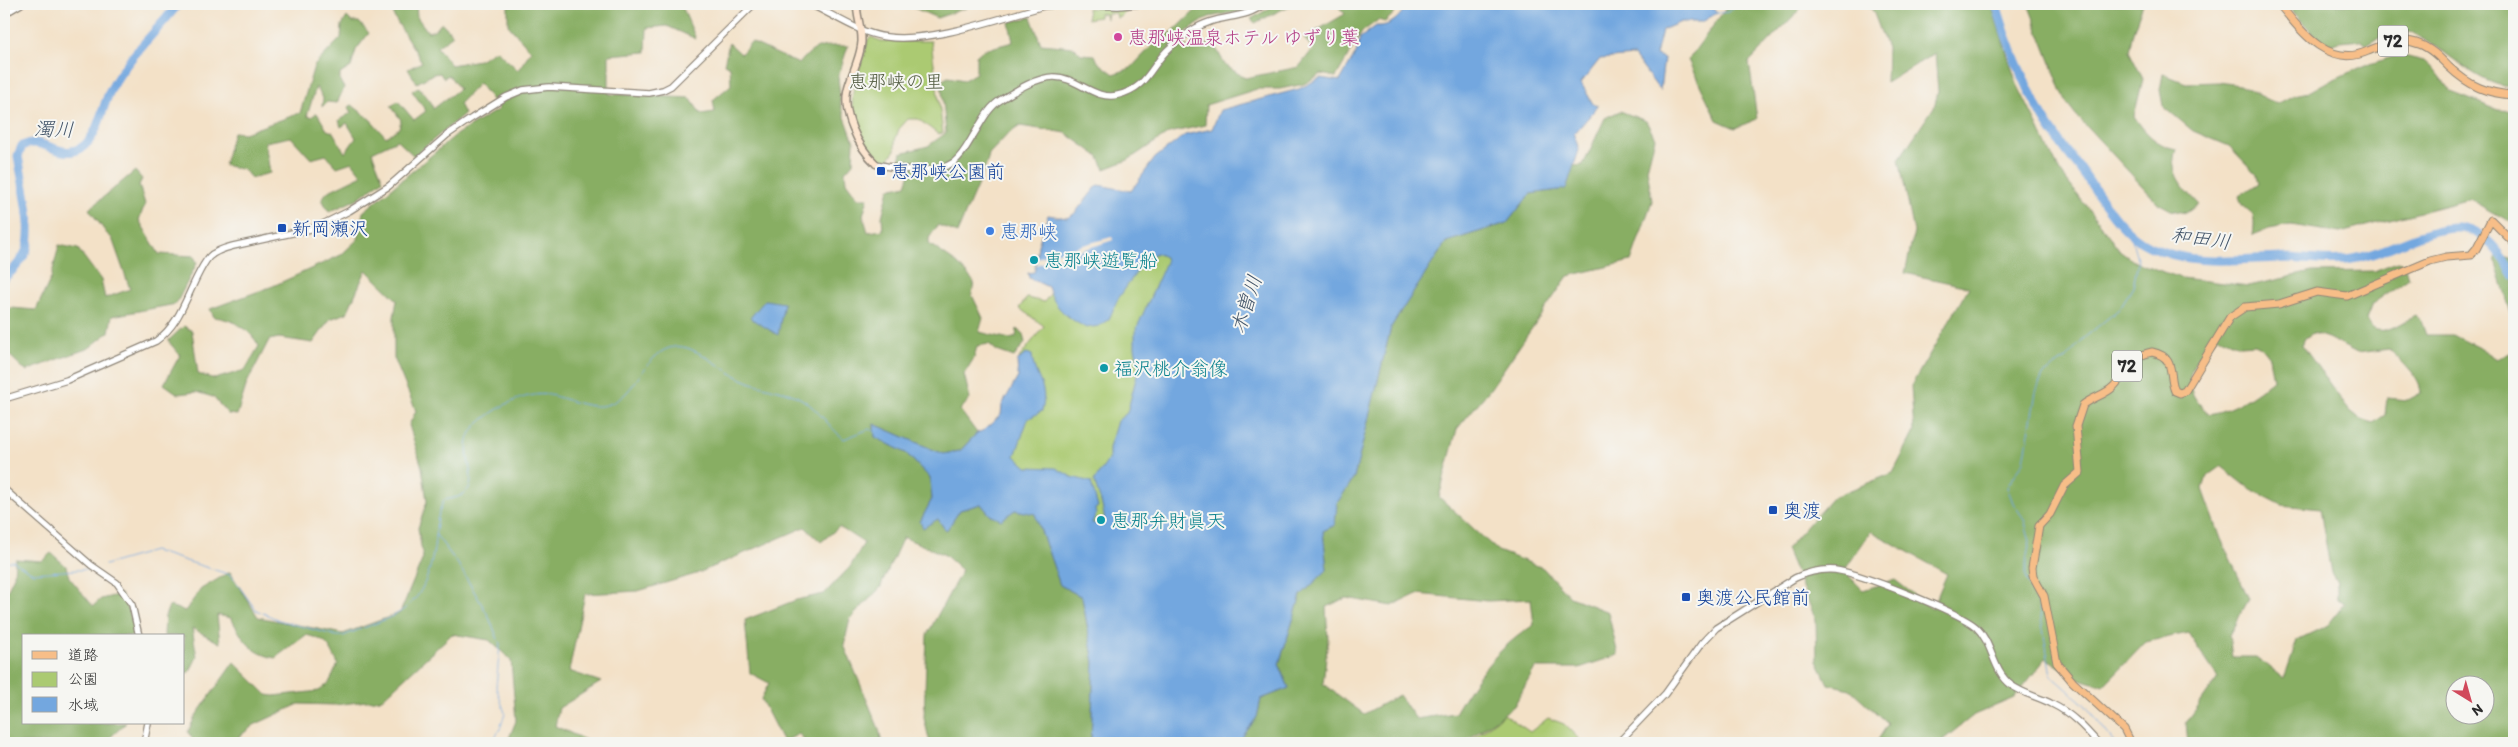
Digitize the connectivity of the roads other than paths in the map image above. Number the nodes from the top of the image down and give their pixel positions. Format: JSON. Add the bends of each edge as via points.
{"nodes":[{"id":1,"x":21,"y":4,"type":"edge"},
{"id":2,"x":754,"y":4,"type":"edge"},
{"id":3,"x":810,"y":4,"type":"edge"},
{"id":4,"x":857,"y":4,"type":"edge"},
{"id":5,"x":1062,"y":4,"type":"edge"},
{"id":6,"x":1067,"y":4,"type":"edge"},
{"id":7,"x":1140,"y":4,"type":"edge"},
{"id":8,"x":1264,"y":4,"type":"edge"},
{"id":9,"x":2279,"y":4,"type":"edge"},
{"id":10,"x":4,"y":14,"type":"edge"},
{"id":11,"x":862,"y":30,"type":"junction"},
{"id":12,"x":2514,"y":95,"type":"edge"},
{"id":13,"x":876,"y":164,"type":"joint"},
{"id":14,"x":2514,"y":244,"type":"edge"},
{"id":15,"x":4,"y":399,"type":"edge"},
{"id":16,"x":4,"y":489,"type":"edge"},
{"id":17,"x":139,"y":634,"type":"edge"},
{"id":18,"x":148,"y":724,"type":"edge"},
{"id":19,"x":144,"y":743,"type":"edge"},
{"id":20,"x":1618,"y":743,"type":"edge"},
{"id":21,"x":2098,"y":743,"type":"edge"},
{"id":22,"x":2131,"y":743,"type":"edge"}],
"edges":[{"from":1,"to":10,"type":"street"},
{"from":2,"to":15,"type":"street","via":[[680,79],[663,90],[649,93],[549,87],[523,90],[506,97],[447,135],[389,186],[349,211],[315,228],[233,246],[209,258],[201,268],[176,322],[156,341],[67,380]]},
{"from":3,"to":11,"type":"street"},
{"from":4,"to":11,"type":"main road"},
{"from":5,"to":11,"type":"street","via":[[925,36],[888,38]]},
{"from":6,"to":7,"type":"street"},
{"from":8,"to":13,"type":"street","via":[[1249,13],[1220,17],[1197,26],[1168,50],[1147,79],[1119,95],[1103,95],[1068,80],[1048,78],[995,104],[963,153],[949,164],[930,169]]},
{"from":9,"to":12,"type":"main road","number":"72","via":[[2316,44],[2335,55],[2358,55],[2393,41],[2412,42],[2433,52],[2479,89]]},
{"from":11,"to":13,"type":"main road","via":[[861,47],[847,89],[847,104],[852,126],[865,154]]},
{"from":14,"to":22,"type":"main road","number":"72","via":[[2491,220],[2471,255],[2430,261],[2347,296],[2317,292],[2279,304],[2245,306],[2230,317],[2185,391],[2175,391],[2169,364],[2164,357],[2152,352],[2126,366],[2113,387],[2082,405],[2076,426],[2080,472],[2064,486],[2050,514],[2038,526],[2033,576],[2044,596],[2057,664],[2124,729]]},
{"from":16,"to":17,"type":"street","via":[[91,565],[117,583],[132,605]]},
{"from":18,"to":19,"type":"street"},
{"from":20,"to":21,"type":"street","via":[[1665,694],[1716,628],[1795,578],[1816,570],[1849,573],[1970,623],[1984,637],[2006,681],[2067,712]]}]}
